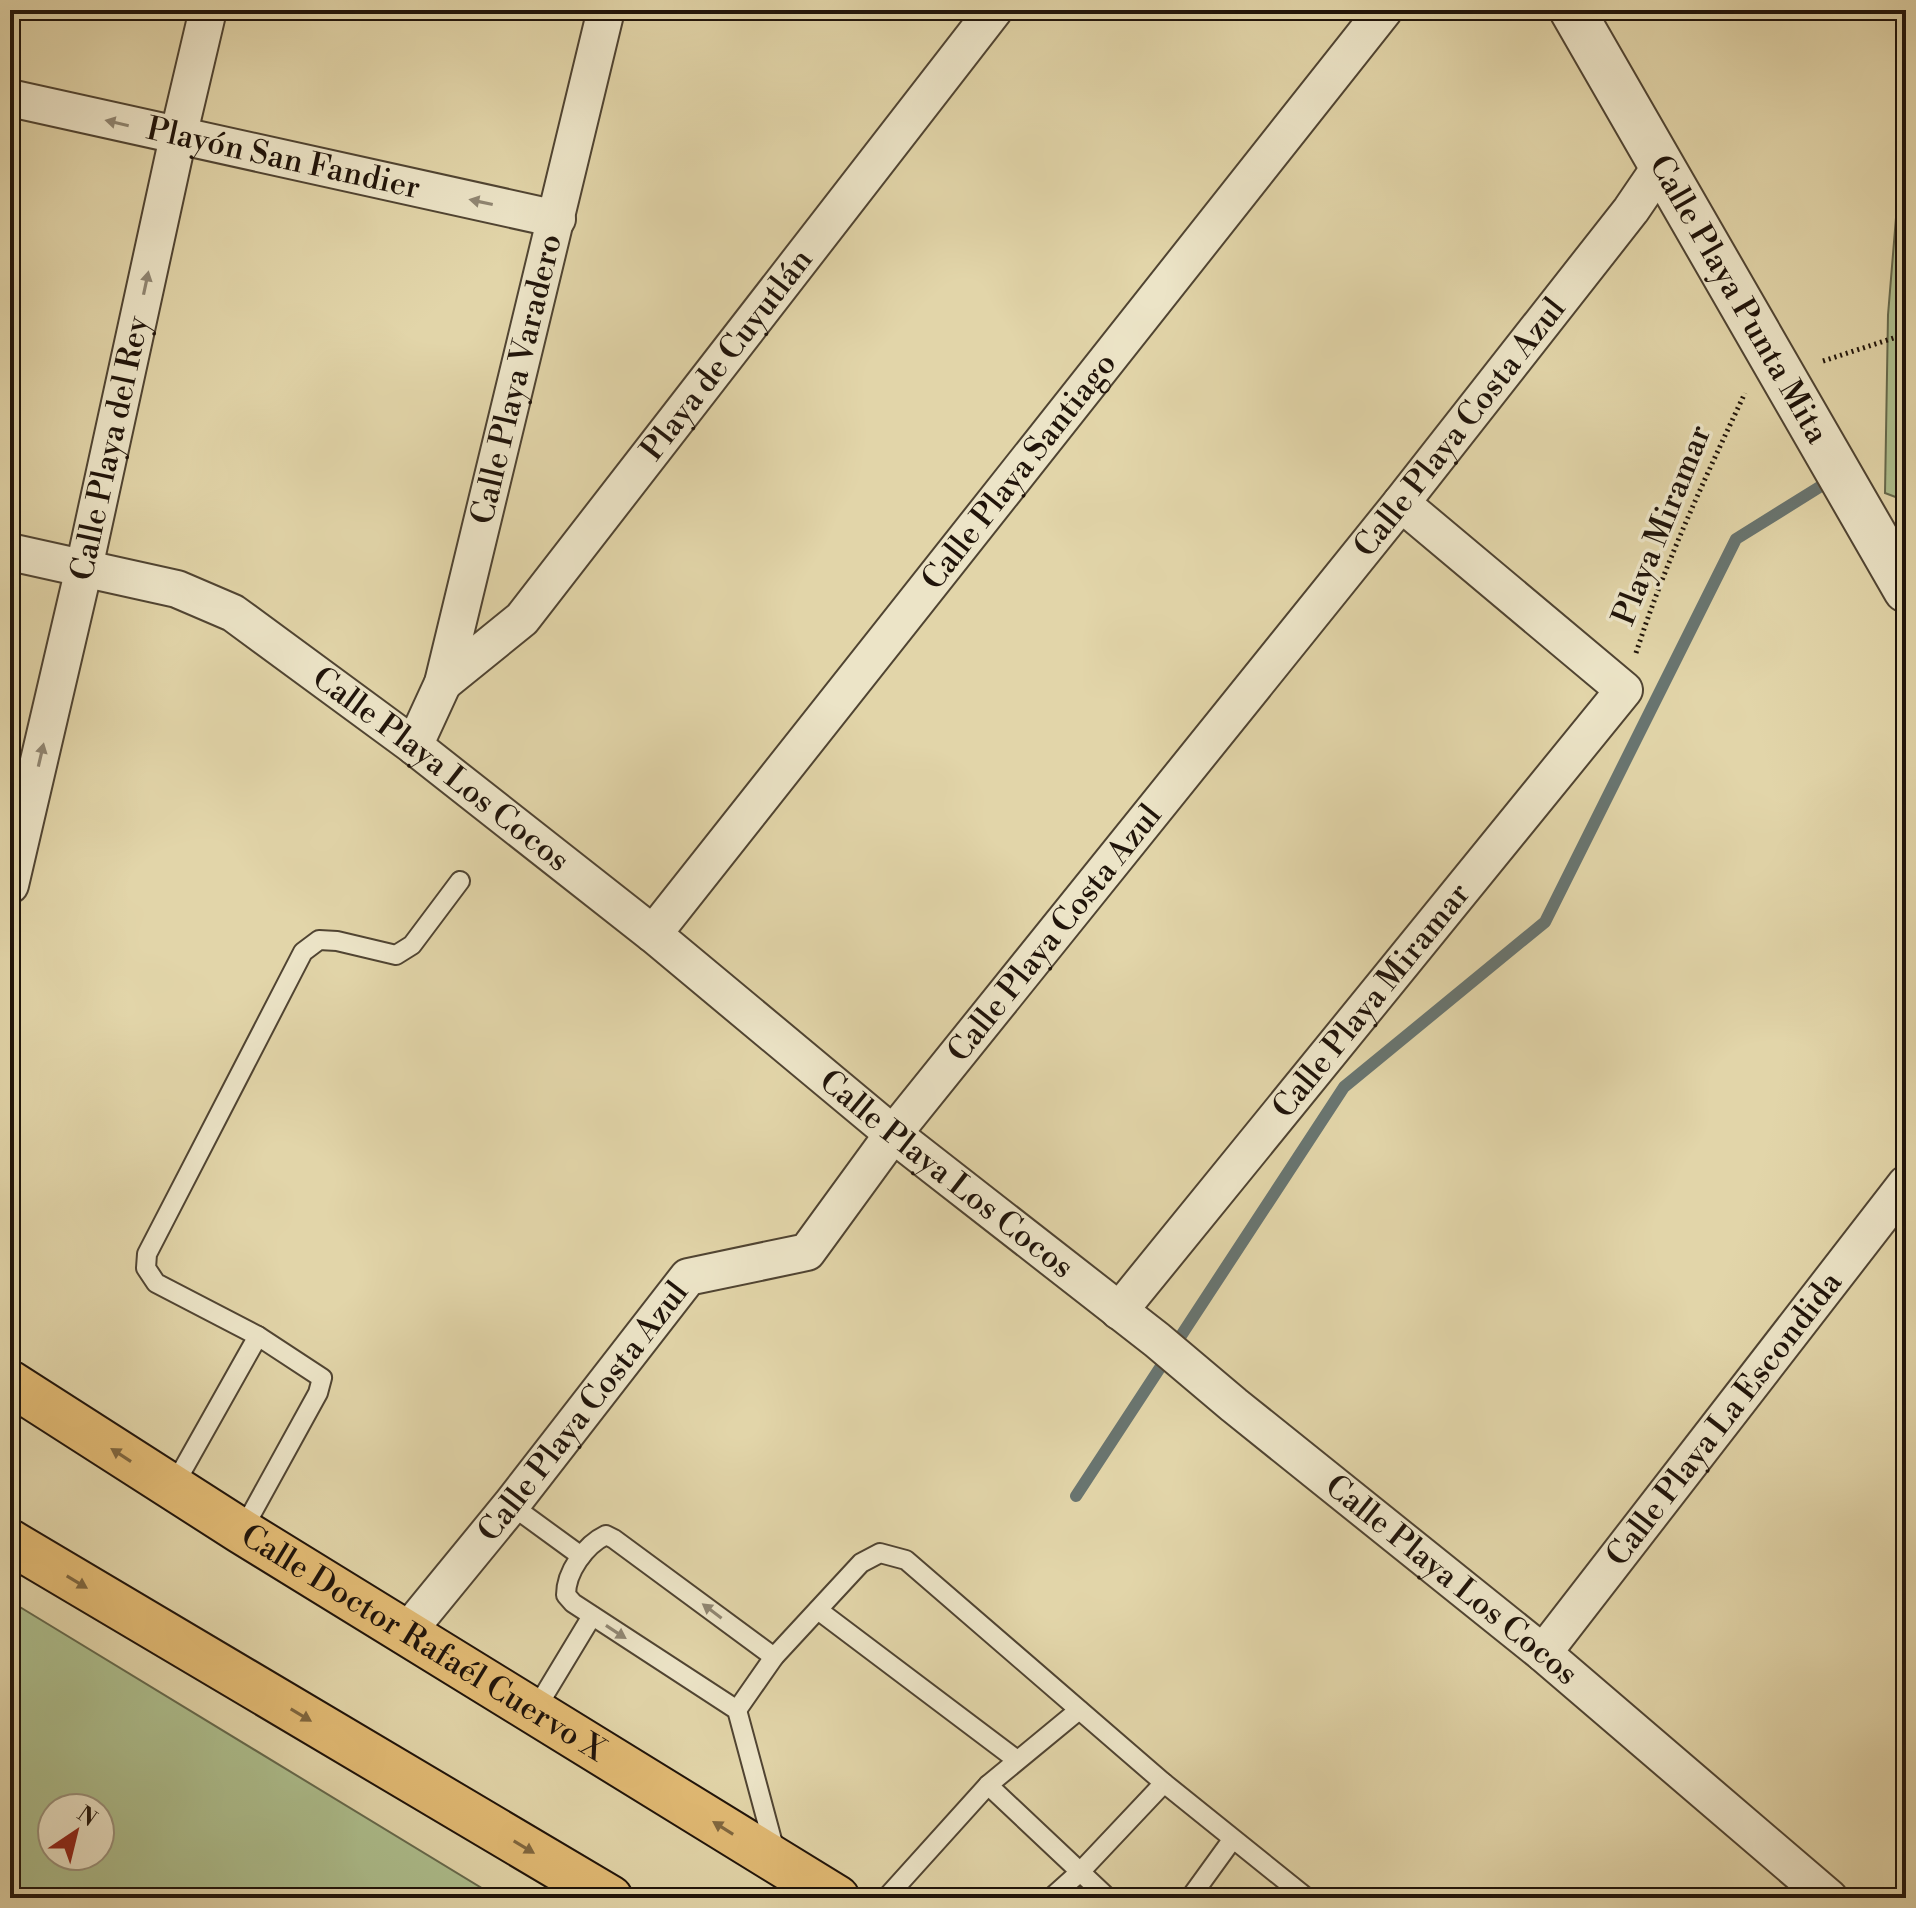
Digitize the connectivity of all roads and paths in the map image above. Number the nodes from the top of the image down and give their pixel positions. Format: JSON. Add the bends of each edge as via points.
{"nodes":[{"id":1,"x":208,"y":10,"type":"edge"},
{"id":2,"x":606,"y":10,"type":"edge"},
{"id":3,"x":994,"y":10,"type":"edge"},
{"id":4,"x":1384,"y":10,"type":"edge"},
{"id":5,"x":1572,"y":10,"type":"edge"},
{"id":6,"x":10,"y":98,"type":"edge"},
{"id":7,"x":178,"y":137,"type":"junction"},
{"id":8,"x":1661,"y":166,"type":"junction"},
{"id":9,"x":557,"y":219,"type":"junction"},
{"id":10,"x":1906,"y":334,"type":"edge"},
{"id":11,"x":1766,"y":378,"type":"junction"},
{"id":12,"x":1401,"y":503,"type":"junction"},
{"id":13,"x":10,"y":552,"type":"edge"},
{"id":14,"x":84,"y":568,"type":"junction"},
{"id":15,"x":1906,"y":590,"type":"edge"},
{"id":16,"x":443,"y":683,"type":"junction"},
{"id":17,"x":1624,"y":690,"type":"junction"},
{"id":18,"x":414,"y":746,"type":"junction"},
{"id":19,"x":460,"y":881,"type":"dead end"},
{"id":20,"x":10,"y":885,"type":"edge"},
{"id":21,"x":653,"y":934,"type":"junction"},
{"id":22,"x":893,"y":1134,"type":"junction"},
{"id":23,"x":1906,"y":1184,"type":"edge"},
{"id":24,"x":1119,"y":1311,"type":"junction"},
{"id":25,"x":258,"y":1336,"type":"junction"},
{"id":26,"x":10,"y":1383,"type":"edge"},
{"id":27,"x":172,"y":1488,"type":"junction"},
{"id":28,"x":511,"y":1505,"type":"junction"},
{"id":29,"x":241,"y":1531,"type":"junction"},
{"id":30,"x":10,"y":1542,"type":"edge"},
{"id":31,"x":581,"y":1556,"type":"junction"},
{"id":32,"x":818,"y":1610,"type":"junction"},
{"id":33,"x":592,"y":1616,"type":"junction"},
{"id":34,"x":407,"y":1632,"type":"junction"},
{"id":35,"x":1543,"y":1653,"type":"junction"},
{"id":36,"x":774,"y":1657,"type":"junction"},
{"id":37,"x":737,"y":1710,"type":"junction"},
{"id":38,"x":1079,"y":1710,"type":"junction"},
{"id":39,"x":534,"y":1712,"type":"junction"},
{"id":40,"x":1017,"y":1760,"type":"junction"},
{"id":41,"x":1164,"y":1783,"type":"junction"},
{"id":42,"x":988,"y":1785,"type":"junction"},
{"id":43,"x":1232,"y":1840,"type":"junction"},
{"id":44,"x":777,"y":1861,"type":"junction"},
{"id":45,"x":1080,"y":1872,"type":"junction"},
{"id":46,"x":610,"y":1898,"type":"edge"},
{"id":47,"x":837,"y":1898,"type":"edge"},
{"id":48,"x":886,"y":1898,"type":"edge"},
{"id":49,"x":1051,"y":1898,"type":"edge"},
{"id":50,"x":1108,"y":1898,"type":"edge"},
{"id":51,"x":1190,"y":1898,"type":"edge"},
{"id":52,"x":1307,"y":1898,"type":"edge"},
{"id":53,"x":1829,"y":1898,"type":"edge"}],
"edges":[{"from":1,"to":7,"type":"street","name":"Calle Playa del Rey"},
{"from":2,"to":9,"type":"street","name":"Calle Playa Varadero"},
{"from":3,"to":16,"type":"street","name":"Playa de Cuyutlán","via":[[522,619]]},
{"from":4,"to":21,"type":"street","name":"Calle Playa Santiago"},
{"from":5,"to":8,"type":"street","name":"Calle Playa Punta Mita"},
{"from":7,"to":6,"type":"street","name":"Playón San Fandier","one_way":true},
{"from":9,"to":7,"type":"street","name":"Playón San Fandier","one_way":true},
{"from":14,"to":7,"type":"street","name":"Calle Playa del Rey","one_way":true},
{"from":8,"to":11,"type":"street","name":"Calle Playa Punta Mita"},
{"from":8,"to":12,"type":"street","name":"Calle Playa Costa Azul"},
{"from":9,"to":16,"type":"street","name":"Calle Playa Varadero"},
{"from":10,"to":11,"type":"path"},
{"from":11,"to":15,"type":"street","name":"Calle Playa Punta Mita"},
{"from":11,"to":17,"type":"path","name":"Playa Miramar","via":[[1684,525]]},
{"from":12,"to":17,"type":"street"},
{"from":12,"to":22,"type":"street","name":"Calle Playa Costa Azul"},
{"from":13,"to":14,"type":"street","name":"Calle Playa Los Cocos"},
{"from":14,"to":18,"type":"street","name":"Calle Playa Los Cocos","via":[[177,589],[233,613]]},
{"from":20,"to":14,"type":"street","name":"Calle Playa del Rey","one_way":true},
{"from":16,"to":18,"type":"street","name":"Calle Playa Varadero"},
{"from":17,"to":24,"type":"street","name":"Calle Playa Miramar"},
{"from":18,"to":21,"type":"street","name":"Calle Playa Los Cocos"},
{"from":19,"to":25,"type":"lane","via":[[412,945],[396,955],[319,940],[303,952],[147,1254],[146,1268],[156,1283]]},
{"from":21,"to":22,"type":"street","name":"Calle Playa Los Cocos"},
{"from":22,"to":24,"type":"street","name":"Calle Playa Los Cocos"},
{"from":22,"to":28,"type":"street","name":"Calle Playa Costa Azul","via":[[807,1252],[688,1277]]},
{"from":23,"to":35,"type":"street","name":"Calle Playa La Escondida"},
{"from":24,"to":35,"type":"street","name":"Calle Playa Los Cocos"},
{"from":25,"to":27,"type":"lane"},
{"from":25,"to":29,"type":"lane","via":[[322,1378]]},
{"from":27,"to":26,"type":"main road","name":"Calle Doctor Rafaél Cuervo X","one_way":true},
{"from":27,"to":29,"type":"main road","name":"Calle Doctor Rafaél Cuervo X"},
{"from":28,"to":31,"type":"lane"},
{"from":28,"to":34,"type":"street","name":"Calle Playa Costa Azul"},
{"from":29,"to":34,"type":"main road","name":"Calle Doctor Rafaél Cuervo X"},
{"from":30,"to":46,"type":"main road","one_way":true},
{"from":31,"to":33,"type":"lane","via":[[566,1582],[566,1595]]},
{"from":36,"to":31,"type":"lane","one_way":true,"via":[[614,1539],[599,1538]]},
{"from":32,"to":36,"type":"lane"},
{"from":32,"to":38,"type":"lane","via":[[861,1563],[880,1553],[906,1560]]},
{"from":32,"to":40,"type":"lane"},
{"from":33,"to":37,"type":"lane","one_way":true},
{"from":33,"to":39,"type":"lane"},
{"from":34,"to":39,"type":"main road","name":"Calle Doctor Rafaél Cuervo X"},
{"from":35,"to":53,"type":"street","name":"Calle Playa Los Cocos"},
{"from":36,"to":37,"type":"lane"},
{"from":37,"to":44,"type":"lane"},
{"from":38,"to":40,"type":"lane"},
{"from":38,"to":41,"type":"lane"},
{"from":44,"to":39,"type":"main road","name":"Calle Doctor Rafaél Cuervo X","one_way":true},
{"from":40,"to":42,"type":"lane"},
{"from":41,"to":43,"type":"lane"},
{"from":41,"to":45,"type":"lane"},
{"from":42,"to":45,"type":"lane"},
{"from":42,"to":48,"type":"lane"},
{"from":43,"to":51,"type":"lane"},
{"from":43,"to":52,"type":"lane"},
{"from":44,"to":47,"type":"main road","name":"Calle Doctor Rafaél Cuervo X"},
{"from":45,"to":49,"type":"lane"},
{"from":45,"to":50,"type":"lane"}]}
